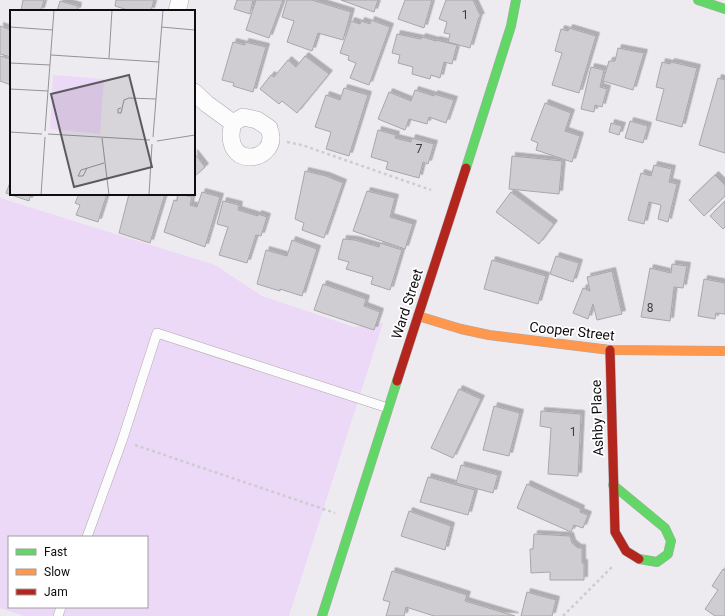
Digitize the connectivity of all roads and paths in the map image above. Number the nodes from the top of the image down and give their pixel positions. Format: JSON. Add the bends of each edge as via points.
{"nodes":[{"id":1,"x":180,"y":0,"type":"edge"},
{"id":2,"x":516,"y":0,"type":"edge"},
{"id":3,"x":698,"y":0,"type":"edge"},
{"id":4,"x":725,"y":9,"type":"edge"},
{"id":5,"x":177,"y":10,"type":"edge"},
{"id":6,"x":195,"y":93,"type":"edge"},
{"id":7,"x":233,"y":123,"type":"dead end"},
{"id":8,"x":286,"y":142,"type":"dead end"},
{"id":9,"x":431,"y":190,"type":"dead end"},
{"id":10,"x":418,"y":316,"type":"junction"},
{"id":11,"x":610,"y":350,"type":"junction"},
{"id":12,"x":725,"y":351,"type":"edge"},
{"id":13,"x":388,"y":408,"type":"junction"},
{"id":14,"x":122,"y":441,"type":"junction"},
{"id":15,"x":613,"y":485,"type":"junction"},
{"id":16,"x":335,"y":513,"type":"dead end"},
{"id":17,"x":86,"y":536,"type":"edge"},
{"id":18,"x":615,"y":564,"type":"dead end"},
{"id":19,"x":322,"y":616,"type":"edge"},
{"id":20,"x":562,"y":616,"type":"edge"}],
"edges":[{"from":1,"to":5,"type":"street"},
{"from":2,"to":10,"type":"street","name":"Ward Street","via":[[511,26]]},
{"from":3,"to":4,"type":"street"},
{"from":6,"to":7,"type":"street"},
{"from":8,"to":9,"type":"path","via":[[302,145]]},
{"from":10,"to":11,"type":"street","name":"Cooper Street","via":[[489,335]]},
{"from":10,"to":13,"type":"street","name":"Ward Street"},
{"from":11,"to":12,"type":"street","name":"Cooper Street"},
{"from":11,"to":15,"type":"street","name":"Ashby Place"},
{"from":13,"to":14,"type":"lane","via":[[156,332]]},
{"from":13,"to":19,"type":"street","name":"Ward Street"},
{"from":14,"to":16,"type":"path"},
{"from":14,"to":17,"type":"lane"},
{"from":15,"to":15,"type":"street","name":"Ashby Place","via":[[665,528],[671,541],[668,554],[657,562],[644,561],[633,556],[619,542],[615,532]]},
{"from":18,"to":20,"type":"path"}]}
